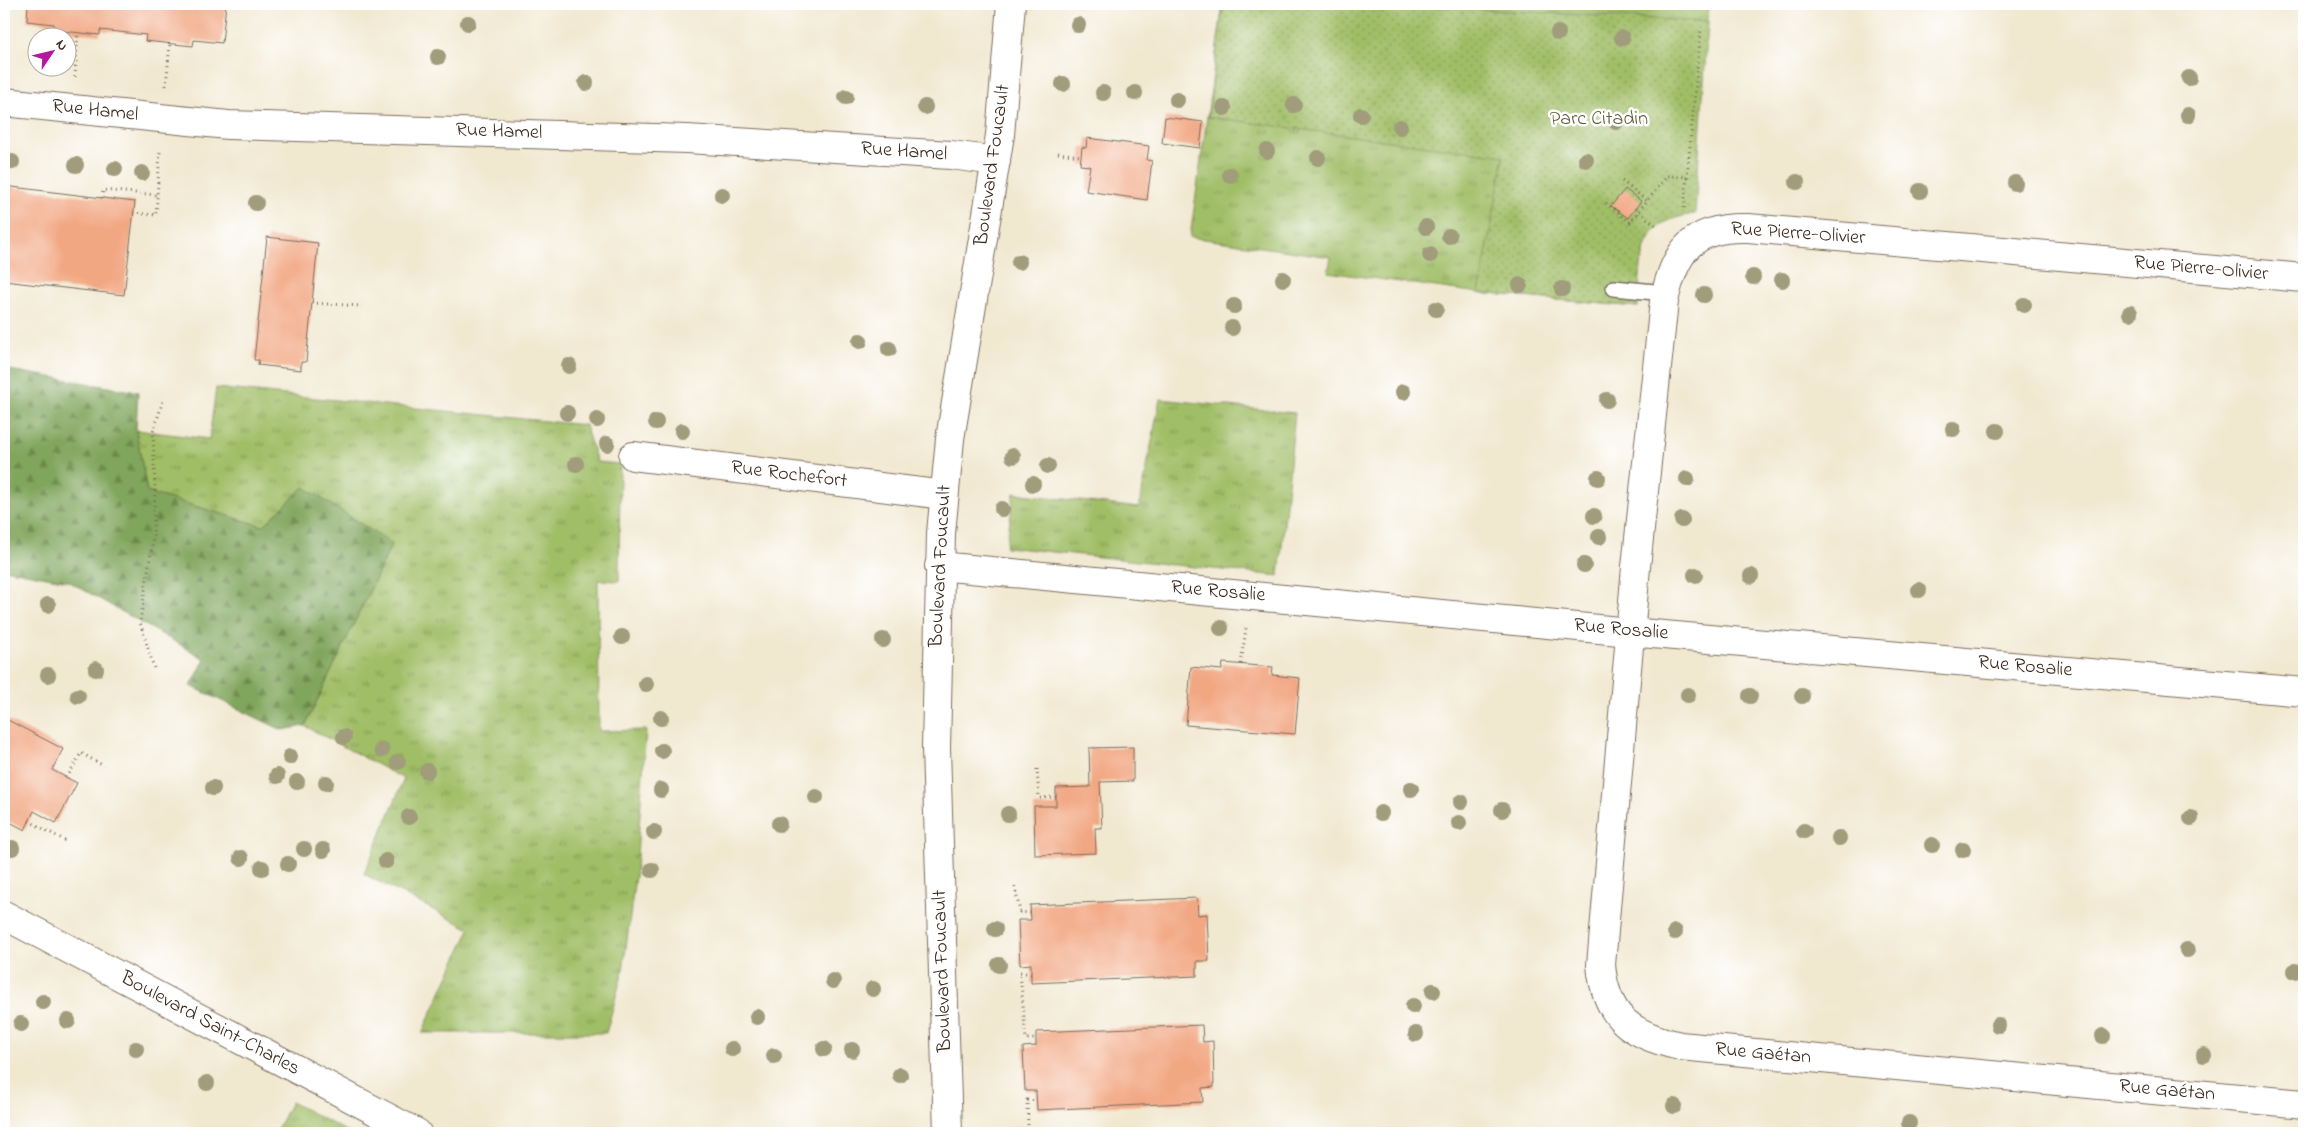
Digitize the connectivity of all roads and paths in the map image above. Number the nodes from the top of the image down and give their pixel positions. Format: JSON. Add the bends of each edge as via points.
{"nodes":[{"id":1,"x":1011,"y":4,"type":"edge"},
{"id":2,"x":1701,"y":29,"type":"dead end"},
{"id":3,"x":170,"y":44,"type":"dead end"},
{"id":4,"x":74,"y":78,"type":"edge"},
{"id":5,"x":4,"y":102,"type":"edge"},
{"id":6,"x":72,"y":109,"type":"junction"},
{"id":7,"x":162,"y":119,"type":"junction"},
{"id":8,"x":1058,"y":153,"type":"dead end"},
{"id":9,"x":1080,"y":156,"type":"dead end"},
{"id":10,"x":996,"y":161,"type":"junction"},
{"id":11,"x":1687,"y":177,"type":"junction"},
{"id":12,"x":1622,"y":182,"type":"dead end"},
{"id":13,"x":157,"y":195,"type":"junction"},
{"id":14,"x":102,"y":198,"type":"dead end"},
{"id":15,"x":1647,"y":201,"type":"junction"},
{"id":16,"x":1606,"y":204,"type":"dead end"},
{"id":17,"x":1636,"y":211,"type":"junction"},
{"id":18,"x":133,"y":213,"type":"dead end"},
{"id":19,"x":1683,"y":215,"type":"dead end"},
{"id":20,"x":1658,"y":227,"type":"dead end"},
{"id":21,"x":2304,"y":278,"type":"edge"},
{"id":22,"x":1614,"y":288,"type":"dead end"},
{"id":23,"x":1665,"y":293,"type":"junction"},
{"id":24,"x":312,"y":303,"type":"dead end"},
{"id":25,"x":362,"y":306,"type":"dead end"},
{"id":26,"x":163,"y":401,"type":"dead end"},
{"id":27,"x":633,"y":456,"type":"dead end"},
{"id":28,"x":944,"y":495,"type":"junction"},
{"id":29,"x":939,"y":566,"type":"junction"},
{"id":30,"x":1630,"y":632,"type":"junction"},
{"id":31,"x":154,"y":668,"type":"dead end"},
{"id":32,"x":2304,"y":692,"type":"edge"},
{"id":33,"x":104,"y":766,"type":"dead end"},
{"id":34,"x":1037,"y":769,"type":"dead end"},
{"id":35,"x":67,"y":778,"type":"dead end"},
{"id":36,"x":1056,"y":797,"type":"dead end"},
{"id":37,"x":29,"y":821,"type":"dead end"},
{"id":38,"x":66,"y":840,"type":"dead end"},
{"id":39,"x":1015,"y":887,"type":"dead end"},
{"id":40,"x":1030,"y":913,"type":"dead end"},
{"id":41,"x":4,"y":915,"type":"edge"},
{"id":42,"x":1031,"y":974,"type":"dead end"},
{"id":43,"x":1036,"y":1039,"type":"dead end"},
{"id":44,"x":1036,"y":1101,"type":"dead end"},
{"id":45,"x":2304,"y":1104,"type":"edge"},
{"id":46,"x":1028,"y":1125,"type":"dead end"},
{"id":47,"x":417,"y":1133,"type":"edge"},
{"id":48,"x":948,"y":1133,"type":"edge"}],
"edges":[{"from":1,"to":10,"type":"street","name":"Boulevard Foucault"},
{"from":2,"to":11,"type":"path"},
{"from":3,"to":7,"type":"path"},
{"from":4,"to":6,"type":"path"},
{"from":5,"to":6,"type":"street","name":"Rue Hamel"},
{"from":6,"to":7,"type":"street","name":"Rue Hamel"},
{"from":7,"to":10,"type":"street","name":"Rue Hamel","via":[[293,128],[688,138],[951,155]]},
{"from":7,"to":13,"type":"path"},
{"from":8,"to":9,"type":"path"},
{"from":10,"to":28,"type":"street","name":"Boulevard Foucault","via":[[950,439]]},
{"from":11,"to":15,"type":"path","via":[[1667,176]]},
{"from":11,"to":19,"type":"path"},
{"from":12,"to":15,"type":"path"},
{"from":13,"to":14,"type":"path","via":[[103,190]]},
{"from":13,"to":18,"type":"path","via":[[156,215]]},
{"from":15,"to":17,"type":"path"},
{"from":16,"to":17,"type":"path","via":[[1630,222]]},
{"from":17,"to":20,"type":"path"},
{"from":21,"to":23,"type":"street","name":"Rue Pierre-Olivier","via":[[1729,227],[1710,232],[1687,246],[1676,260]]},
{"from":22,"to":23,"type":"lane"},
{"from":23,"to":30,"type":"street","name":"Rue Pierre-Olivier"},
{"from":24,"to":25,"type":"path"},
{"from":26,"to":31,"type":"path","via":[[153,432],[153,539],[140,622]]},
{"from":27,"to":28,"type":"street","name":"Rue Rochefort"},
{"from":28,"to":29,"type":"street","name":"Boulevard Foucault"},
{"from":29,"to":30,"type":"street","name":"Rue Rosalie"},
{"from":29,"to":48,"type":"street","name":"Boulevard Foucault","via":[[936,748]]},
{"from":30,"to":32,"type":"street","name":"Rue Rosalie"},
{"from":30,"to":45,"type":"street","name":"Rue Gaétan","via":[[1601,965],[1603,982],[1611,1002],[1625,1024],[1634,1031],[1680,1046]]},
{"from":33,"to":35,"type":"path","via":[[81,753]]},
{"from":34,"to":36,"type":"path","via":[[1038,798]]},
{"from":37,"to":38,"type":"path"},
{"from":39,"to":40,"type":"path","via":[[1020,912]]},
{"from":41,"to":47,"type":"street","name":"Boulevard Saint-Charles"},
{"from":42,"to":43,"type":"path","via":[[1020,972],[1026,1039]]},
{"from":44,"to":46,"type":"path","via":[[1027,1100]]}]}
